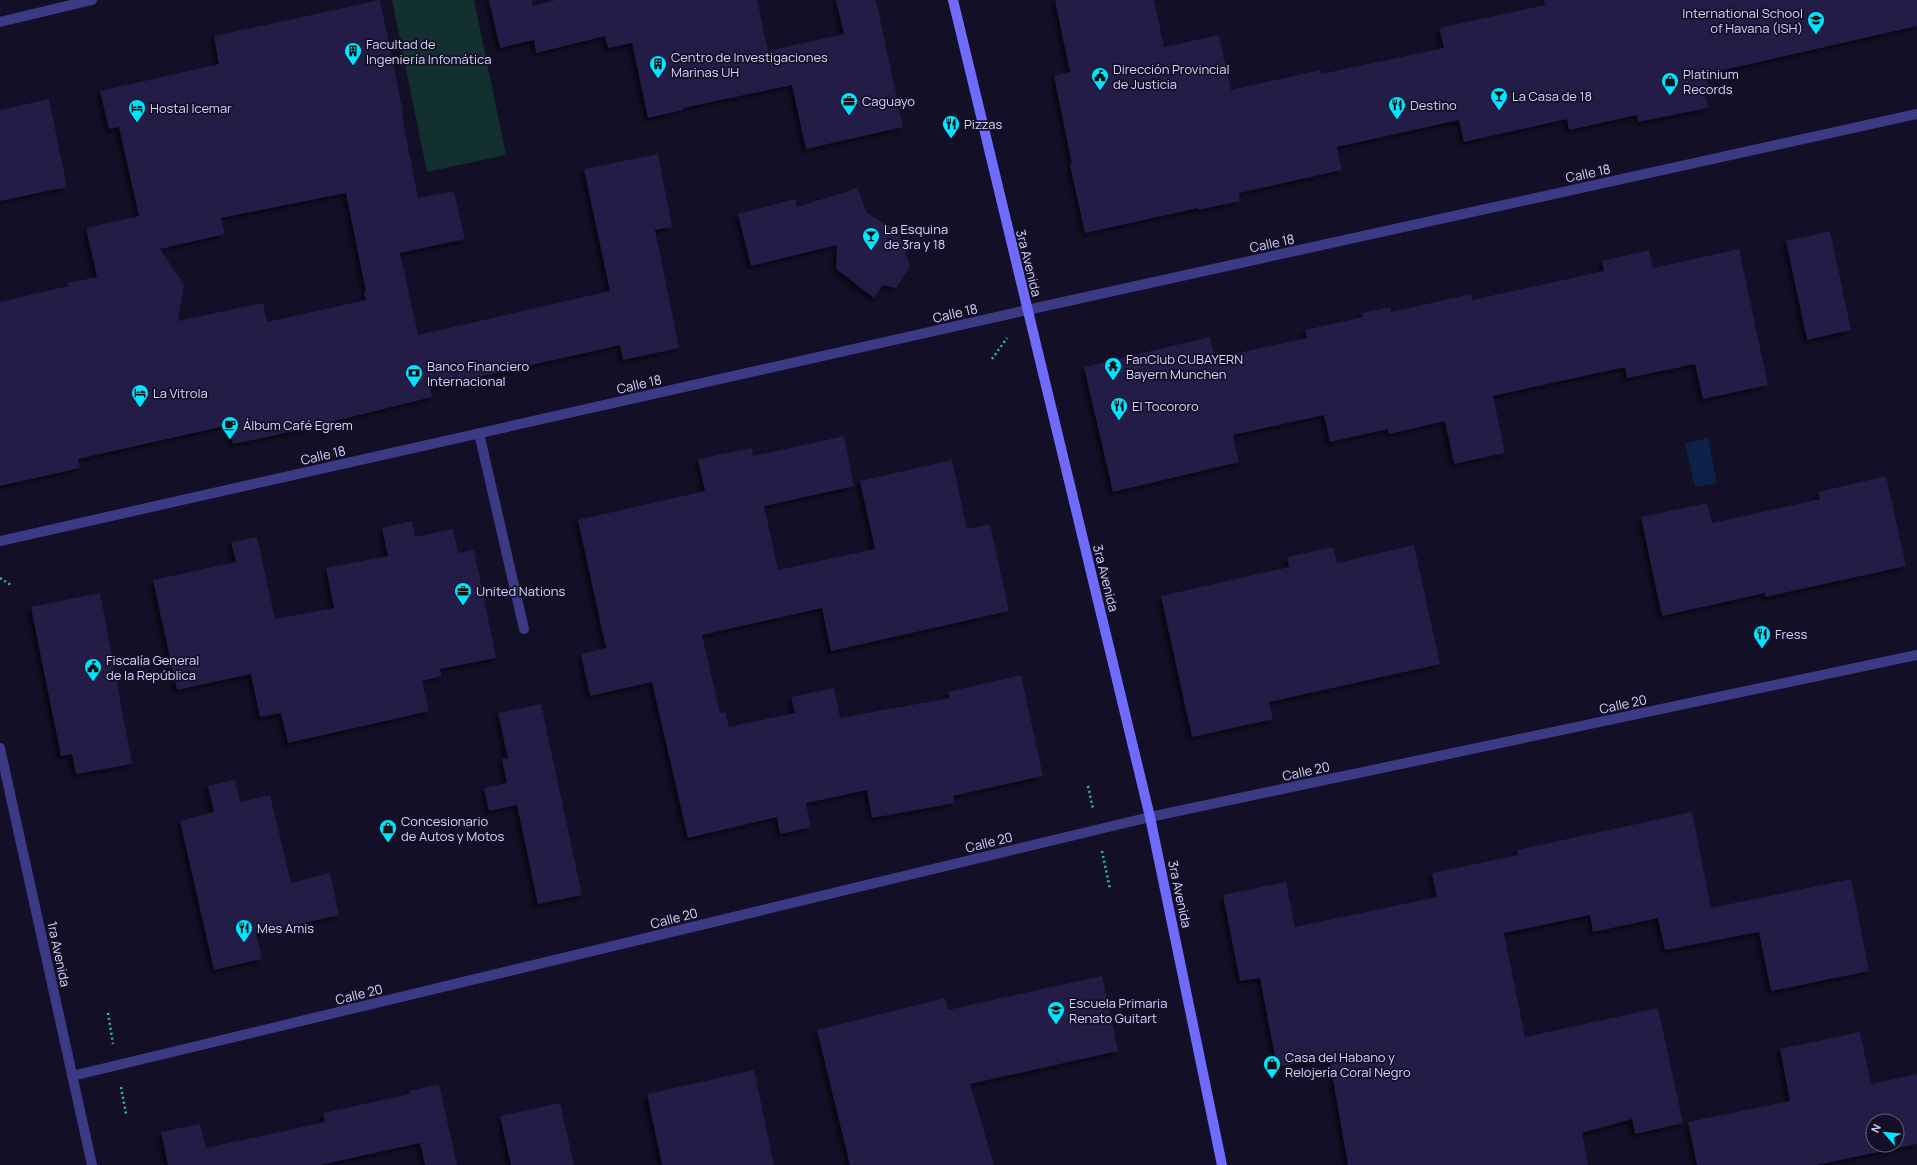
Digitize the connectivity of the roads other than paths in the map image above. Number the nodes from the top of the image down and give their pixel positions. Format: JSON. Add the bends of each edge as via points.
{"nodes":[{"id":1,"x":92,"y":0,"type":"edge"},
{"id":2,"x":953,"y":0,"type":"edge"},
{"id":3,"x":0,"y":22,"type":"edge"},
{"id":4,"x":1917,"y":114,"type":"edge"},
{"id":5,"x":1027,"y":310,"type":"junction"},
{"id":6,"x":479,"y":433,"type":"junction"},
{"id":7,"x":0,"y":541,"type":"edge"},
{"id":8,"x":524,"y":629,"type":"dead end"},
{"id":9,"x":1917,"y":654,"type":"edge"},
{"id":10,"x":0,"y":748,"type":"edge"},
{"id":11,"x":1150,"y":817,"type":"junction"},
{"id":12,"x":72,"y":1076,"type":"junction"},
{"id":13,"x":92,"y":1165,"type":"edge"},
{"id":14,"x":1222,"y":1165,"type":"edge"}],
"edges":[{"from":1,"to":3,"type":"street"},
{"from":2,"to":5,"type":"main road","name":"3ra Avenida"},
{"from":4,"to":5,"type":"street","name":"Calle 18"},
{"from":5,"to":6,"type":"street","name":"Calle 18"},
{"from":5,"to":11,"type":"main road","name":"3ra Avenida"},
{"from":6,"to":7,"type":"street","name":"Calle 18"},
{"from":6,"to":8,"type":"street"},
{"from":9,"to":11,"type":"street","name":"Calle 20"},
{"from":10,"to":12,"type":"street","name":"1ra Avenida"},
{"from":11,"to":12,"type":"street","name":"Calle 20"},
{"from":11,"to":14,"type":"main road","name":"3ra Avenida"},
{"from":12,"to":13,"type":"street","name":"1ra Avenida"}]}
